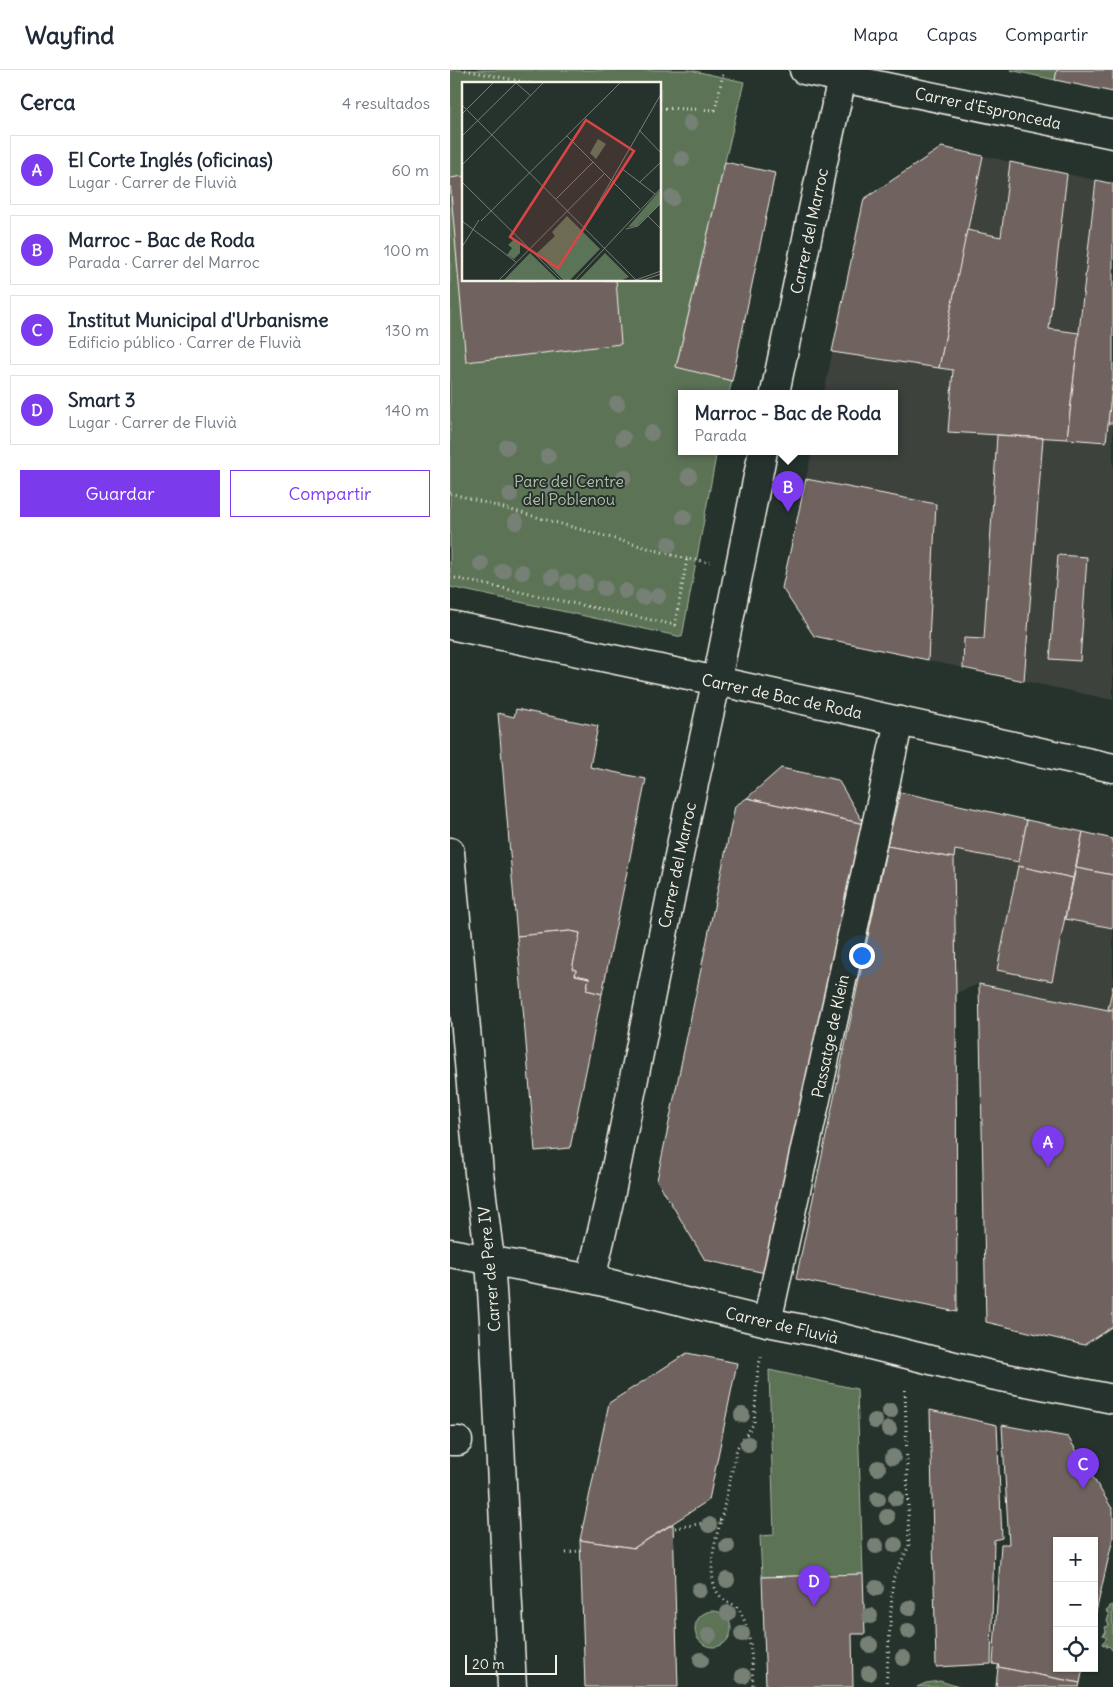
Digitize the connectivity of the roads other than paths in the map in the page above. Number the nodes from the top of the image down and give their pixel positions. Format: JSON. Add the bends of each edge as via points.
{"nodes":[{"id":1,"x":804,"y":70,"type":"edge"},
{"id":2,"x":843,"y":74,"type":"edge"},
{"id":3,"x":1113,"y":134,"type":"edge"},
{"id":4,"x":776,"y":390,"type":"edge"},
{"id":5,"x":762,"y":455,"type":"edge"},
{"id":6,"x":450,"y":625,"type":"edge"},
{"id":7,"x":717,"y":681,"type":"junction"},
{"id":8,"x":899,"y":721,"type":"junction"},
{"id":9,"x":1113,"y":768,"type":"edge"},
{"id":10,"x":450,"y":852,"type":"edge"},
{"id":11,"x":450,"y":1253,"type":"edge"},
{"id":12,"x":490,"y":1260,"type":"junction"},
{"id":13,"x":590,"y":1279,"type":"junction"},
{"id":14,"x":767,"y":1322,"type":"junction"},
{"id":15,"x":1113,"y":1399,"type":"edge"},
{"id":16,"x":512,"y":1687,"type":"edge"}],
"edges":[{"from":1,"to":2,"type":"street","name":"Carrer d'Espronceda"},
{"from":2,"to":3,"type":"street","name":"Carrer d'Espronceda"},
{"from":2,"to":4,"type":"street","name":"Carrer del Marroc"},
{"from":5,"to":7,"type":"street","name":"Carrer del Marroc"},
{"from":6,"to":7,"type":"street","name":"Carrer de Bac de Roda"},
{"from":7,"to":8,"type":"street","name":"Carrer de Bac de Roda"},
{"from":7,"to":13,"type":"street","name":"Carrer del Marroc","via":[[610,1197]]},
{"from":8,"to":9,"type":"street","name":"Carrer de Bac de Roda"},
{"from":8,"to":14,"type":"street","name":"Passatge de Klein"},
{"from":10,"to":12,"type":"street","name":"Carrer de Pere IV"},
{"from":11,"to":12,"type":"street","name":"Carrer de Fluvià"},
{"from":12,"to":13,"type":"street","name":"Carrer de Fluvià"},
{"from":12,"to":16,"type":"street","name":"Carrer de Pere IV"},
{"from":13,"to":14,"type":"street","name":"Carrer de Fluvià"},
{"from":14,"to":15,"type":"street","name":"Carrer de Fluvià","via":[[991,1375]]}]}
